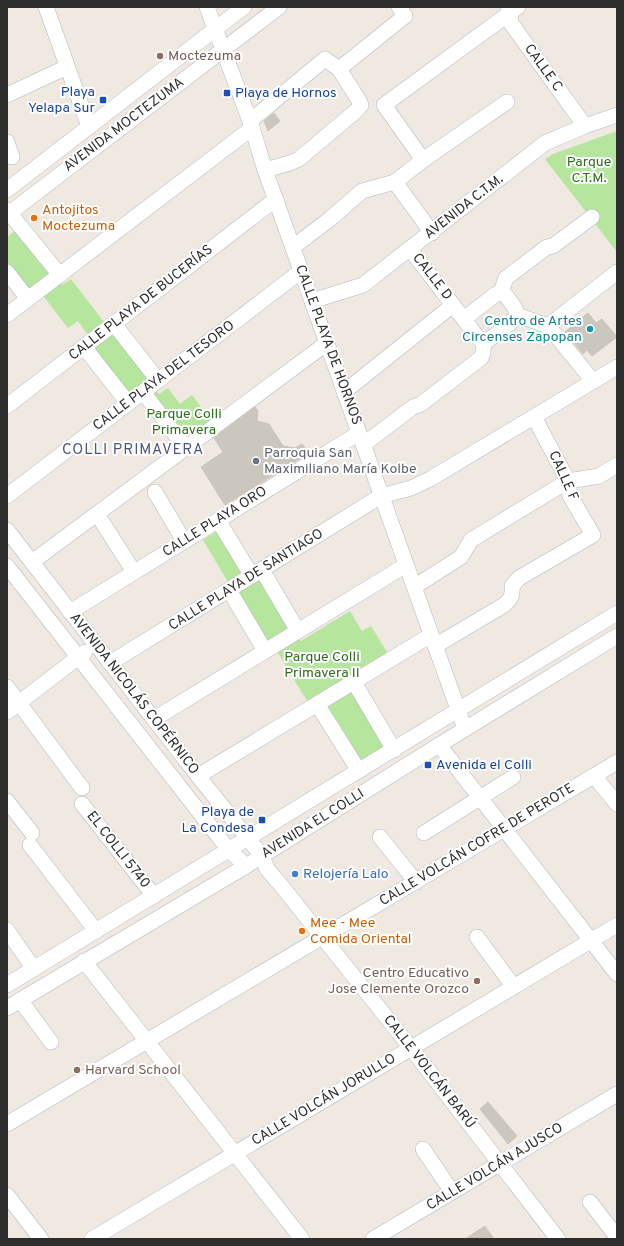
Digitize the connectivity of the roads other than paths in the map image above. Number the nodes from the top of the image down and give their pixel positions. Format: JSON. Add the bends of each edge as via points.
{"nodes":[{"id":1,"x":46,"y":7,"type":"edge"},
{"id":2,"x":207,"y":7,"type":"edge"},
{"id":3,"x":244,"y":7,"type":"edge"},
{"id":4,"x":278,"y":7,"type":"edge"},
{"id":5,"x":512,"y":9,"type":"edge"},
{"id":6,"x":402,"y":12,"type":"edge"},
{"id":7,"x":215,"y":29,"type":"junction"},
{"id":8,"x":224,"y":49,"type":"junction"},
{"id":9,"x":67,"y":67,"type":"junction"},
{"id":10,"x":339,"y":69,"type":"junction"},
{"id":11,"x":7,"y":95,"type":"edge"},
{"id":12,"x":507,"y":102,"type":"dead end"},
{"id":13,"x":617,"y":116,"type":"edge"},
{"id":14,"x":251,"y":125,"type":"junction"},
{"id":15,"x":585,"y":126,"type":"junction"},
{"id":16,"x":89,"y":127,"type":"junction"},
{"id":17,"x":7,"y":142,"type":"edge"},
{"id":18,"x":12,"y":157,"type":"dead end"},
{"id":19,"x":423,"y":160,"type":"junction"},
{"id":20,"x":265,"y":170,"type":"junction"},
{"id":21,"x":395,"y":182,"type":"junction"},
{"id":22,"x":7,"y":190,"type":"edge"},
{"id":23,"x":276,"y":199,"type":"junction"},
{"id":24,"x":8,"y":213,"type":"edge"},
{"id":25,"x":592,"y":218,"type":"dead end"},
{"id":26,"x":432,"y":232,"type":"junction"},
{"id":27,"x":292,"y":247,"type":"junction"},
{"id":28,"x":410,"y":249,"type":"junction"},
{"id":29,"x":301,"y":271,"type":"junction"},
{"id":30,"x":7,"y":272,"type":"edge"},
{"id":31,"x":617,"y":272,"type":"edge"},
{"id":32,"x":60,"y":275,"type":"junction"},
{"id":33,"x":501,"y":292,"type":"junction"},
{"id":34,"x":28,"y":299,"type":"junction"},
{"id":35,"x":312,"y":301,"type":"junction"},
{"id":36,"x":453,"y":305,"type":"junction"},
{"id":37,"x":7,"y":315,"type":"edge"},
{"id":38,"x":517,"y":315,"type":"junction"},
{"id":39,"x":464,"y":319,"type":"junction"},
{"id":40,"x":114,"y":324,"type":"junction"},
{"id":41,"x":548,"y":326,"type":"junction"},
{"id":42,"x":484,"y":342,"type":"junction"},
{"id":43,"x":327,"y":343,"type":"junction"},
{"id":44,"x":84,"y":347,"type":"junction"},
{"id":45,"x":617,"y":367,"type":"edge"},
{"id":46,"x":158,"y":380,"type":"junction"},
{"id":47,"x":593,"y":381,"type":"junction"},
{"id":48,"x":143,"y":392,"type":"junction"},
{"id":49,"x":344,"y":392,"type":"junction"},
{"id":50,"x":128,"y":403,"type":"junction"},
{"id":51,"x":7,"y":406,"type":"edge"},
{"id":52,"x":534,"y":417,"type":"junction"},
{"id":53,"x":361,"y":439,"type":"junction"},
{"id":54,"x":186,"y":448,"type":"junction"},
{"id":55,"x":617,"y":465,"type":"edge"},
{"id":56,"x":568,"y":481,"type":"junction"},
{"id":57,"x":155,"y":492,"type":"dead end"},
{"id":58,"x":7,"y":496,"type":"edge"},
{"id":59,"x":381,"y":496,"type":"junction"},
{"id":60,"x":97,"y":514,"type":"junction"},
{"id":61,"x":218,"y":520,"type":"junction"},
{"id":62,"x":7,"y":530,"type":"edge"},
{"id":63,"x":184,"y":541,"type":"junction"},
{"id":64,"x":32,"y":562,"type":"junction"},
{"id":65,"x":406,"y":565,"type":"junction"},
{"id":66,"x":7,"y":566,"type":"edge"},
{"id":67,"x":134,"y":572,"type":"junction"},
{"id":68,"x":257,"y":573,"type":"junction"},
{"id":69,"x":414,"y":587,"type":"junction"},
{"id":70,"x":229,"y":590,"type":"junction"},
{"id":71,"x":70,"y":612,"type":"junction"},
{"id":72,"x":617,"y":613,"type":"edge"},
{"id":73,"x":604,"y":621,"type":"junction"},
{"id":74,"x":298,"y":631,"type":"junction"},
{"id":75,"x":616,"y":638,"type":"edge"},
{"id":76,"x":433,"y":641,"type":"junction"},
{"id":77,"x":96,"y":644,"type":"junction"},
{"id":78,"x":265,"y":651,"type":"junction"},
{"id":79,"x":78,"y":658,"type":"junction"},
{"id":80,"x":110,"y":663,"type":"junction"},
{"id":81,"x":354,"y":682,"type":"junction"},
{"id":82,"x":7,"y":687,"type":"edge"},
{"id":83,"x":19,"y":703,"type":"junction"},
{"id":84,"x":317,"y":704,"type":"junction"},
{"id":85,"x":458,"y":710,"type":"junction"},
{"id":86,"x":7,"y":712,"type":"edge"},
{"id":87,"x":154,"y":719,"type":"junction"},
{"id":88,"x":465,"y":729,"type":"junction"},
{"id":89,"x":439,"y":744,"type":"junction"},
{"id":90,"x":394,"y":750,"type":"junction"},
{"id":91,"x":617,"y":762,"type":"edge"},
{"id":92,"x":359,"y":771,"type":"junction"},
{"id":93,"x":198,"y":776,"type":"junction"},
{"id":94,"x":594,"y":776,"type":"junction"},
{"id":95,"x":513,"y":777,"type":"dead end"},
{"id":96,"x":82,"y":788,"type":"dead end"},
{"id":97,"x":480,"y":798,"type":"junction"},
{"id":98,"x":7,"y":801,"type":"edge"},
{"id":99,"x":82,"y":804,"type":"dead end"},
{"id":100,"x":617,"y":804,"type":"edge"},
{"id":101,"x":505,"y":829,"type":"junction"},
{"id":102,"x":424,"y":833,"type":"dead end"},
{"id":103,"x":380,"y":837,"type":"dead end"},
{"id":104,"x":248,"y":839,"type":"junction"},
{"id":105,"x":229,"y":850,"type":"junction"},
{"id":106,"x":265,"y":862,"type":"junction"},
{"id":107,"x":246,"y":866,"type":"junction"},
{"id":108,"x":416,"y":882,"type":"junction"},
{"id":109,"x":154,"y":896,"type":"junction"},
{"id":110,"x":617,"y":925,"type":"edge"},
{"id":111,"x":7,"y":930,"type":"edge"},
{"id":112,"x":96,"y":931,"type":"junction"},
{"id":113,"x":323,"y":937,"type":"junction"},
{"id":114,"x":477,"y":938,"type":"dead end"},
{"id":115,"x":591,"y":941,"type":"junction"},
{"id":116,"x":84,"y":961,"type":"junction"},
{"id":117,"x":34,"y":968,"type":"junction"},
{"id":118,"x":617,"y":974,"type":"edge"},
{"id":119,"x":7,"y":985,"type":"edge"},
{"id":120,"x":514,"y":987,"type":"junction"},
{"id":121,"x":20,"y":1000,"type":"junction"},
{"id":122,"x":7,"y":1008,"type":"edge"},
{"id":123,"x":147,"y":1041,"type":"junction"},
{"id":124,"x":51,"y":1042,"type":"dead end"},
{"id":125,"x":411,"y":1048,"type":"junction"},
{"id":126,"x":617,"y":1094,"type":"edge"},
{"id":127,"x":7,"y":1124,"type":"edge"},
{"id":128,"x":423,"y":1149,"type":"dead end"},
{"id":129,"x":235,"y":1154,"type":"junction"},
{"id":130,"x":500,"y":1164,"type":"junction"},
{"id":131,"x":452,"y":1192,"type":"junction"},
{"id":132,"x":7,"y":1195,"type":"edge"},
{"id":133,"x":590,"y":1202,"type":"dead end"},
{"id":134,"x":617,"y":1237,"type":"edge"},
{"id":135,"x":41,"y":1239,"type":"edge"},
{"id":136,"x":92,"y":1239,"type":"edge"},
{"id":137,"x":302,"y":1239,"type":"edge"},
{"id":138,"x":373,"y":1239,"type":"edge"},
{"id":139,"x":558,"y":1239,"type":"edge"}],
"edges":[{"from":1,"to":9,"type":"street"},
{"from":2,"to":7,"type":"street","name":"CALLE PLAYA DE HORNOS"},
{"from":3,"to":7,"type":"street","name":"AVENIDA MOCTEZUMA"},
{"from":4,"to":8,"type":"street","name":"AVENIDA MOCTEZUMA"},
{"from":5,"to":15,"type":"street","name":"CALLE C","via":[[510,22]]},
{"from":5,"to":19,"type":"street","via":[[384,105]]},
{"from":6,"to":10,"type":"street"},
{"from":7,"to":8,"type":"street","name":"CALLE PLAYA DE HORNOS"},
{"from":7,"to":16,"type":"street","name":"AVENIDA MOCTEZUMA"},
{"from":8,"to":14,"type":"street","name":"CALLE PLAYA DE HORNOS"},
{"from":8,"to":24,"type":"street","name":"AVENIDA MOCTEZUMA"},
{"from":9,"to":11,"type":"street"},
{"from":9,"to":16,"type":"street"},
{"from":10,"to":14,"type":"street","via":[[325,59]]},
{"from":10,"to":20,"type":"street","via":[[361,105],[299,159]]},
{"from":12,"to":19,"type":"street"},
{"from":13,"to":15,"type":"street","name":"AVENIDA C.T.M."},
{"from":14,"to":20,"type":"street","name":"CALLE PLAYA DE HORNOS"},
{"from":14,"to":32,"type":"street"},
{"from":15,"to":26,"type":"street","name":"AVENIDA C.T.M.","via":[[545,144]]},
{"from":16,"to":22,"type":"street","name":"AVENIDA MOCTEZUMA"},
{"from":17,"to":18,"type":"street"},
{"from":19,"to":21,"type":"street"},
{"from":20,"to":23,"type":"street","name":"CALLE PLAYA DE HORNOS"},
{"from":21,"to":26,"type":"street","name":"CALLE D"},
{"from":21,"to":27,"type":"street","via":[[362,191]]},
{"from":23,"to":27,"type":"street","name":"CALLE PLAYA DE HORNOS"},
{"from":23,"to":40,"type":"street","name":"CALLE PLAYA DE BUCERÍAS"},
{"from":24,"to":32,"type":"street"},
{"from":25,"to":33,"type":"street","via":[[506,278]]},
{"from":26,"to":28,"type":"street","name":"AVENIDA C.T.M."},
{"from":27,"to":29,"type":"street","name":"CALLE PLAYA DE HORNOS"},
{"from":28,"to":35,"type":"street","name":"AVENIDA C.T.M.","via":[[363,285]]},
{"from":28,"to":36,"type":"street","name":"CALLE D"},
{"from":29,"to":35,"type":"street","name":"CALLE PLAYA DE HORNOS"},
{"from":29,"to":46,"type":"street","name":"CALLE PLAYA DEL TESORO"},
{"from":30,"to":34,"type":"street"},
{"from":31,"to":41,"type":"street"},
{"from":32,"to":34,"type":"street"},
{"from":33,"to":38,"type":"street","via":[[516,310]]},
{"from":33,"to":39,"type":"street"},
{"from":34,"to":37,"type":"street"},
{"from":35,"to":43,"type":"street","name":"CALLE PLAYA DE HORNOS"},
{"from":36,"to":39,"type":"street","name":"CALLE D"},
{"from":36,"to":49,"type":"street"},
{"from":38,"to":41,"type":"street"},
{"from":38,"to":42,"type":"street"},
{"from":39,"to":42,"type":"street","name":"CALLE D"},
{"from":40,"to":44,"type":"street","name":"CALLE PLAYA DE BUCERÍAS"},
{"from":40,"to":46,"type":"street"},
{"from":41,"to":47,"type":"street"},
{"from":42,"to":53,"type":"street","name":"CALLE PLAYA ORO","via":[[481,358],[421,404],[413,406]]},
{"from":43,"to":49,"type":"street","name":"CALLE PLAYA DE HORNOS"},
{"from":43,"to":54,"type":"street"},
{"from":44,"to":50,"type":"street"},
{"from":44,"to":51,"type":"street","name":"CALLE PLAYA DE BUCERÍAS"},
{"from":45,"to":47,"type":"street","name":"CALLE PLAYA DE SANTIAGO"},
{"from":46,"to":48,"type":"street","name":"CALLE PLAYA DEL TESORO"},
{"from":47,"to":52,"type":"street","name":"CALLE PLAYA DE SANTIAGO"},
{"from":48,"to":50,"type":"street","name":"CALLE PLAYA DEL TESORO"},
{"from":48,"to":54,"type":"street"},
{"from":49,"to":53,"type":"street","name":"CALLE PLAYA DE HORNOS"},
{"from":50,"to":58,"type":"street","name":"CALLE PLAYA DEL TESORO"},
{"from":52,"to":56,"type":"street","name":"CALLE F"},
{"from":52,"to":59,"type":"street","name":"CALLE PLAYA DE SANTIAGO","via":[[430,479],[411,488]]},
{"from":53,"to":59,"type":"street","name":"CALLE PLAYA DE HORNOS"},
{"from":53,"to":61,"type":"street","name":"CALLE PLAYA ORO"},
{"from":54,"to":60,"type":"street"},
{"from":55,"to":56,"type":"street","via":[[599,476]]},
{"from":56,"to":69,"type":"street","via":[[471,540],[461,557]]},
{"from":56,"to":76,"type":"street","name":"CALLE F","via":[[570,496],[593,535],[519,578],[512,586],[513,594],[504,605]]},
{"from":57,"to":63,"type":"street"},
{"from":59,"to":65,"type":"street","name":"CALLE PLAYA DE HORNOS"},
{"from":59,"to":68,"type":"street","name":"CALLE PLAYA DE SANTIAGO"},
{"from":60,"to":64,"type":"street"},
{"from":60,"to":67,"type":"street"},
{"from":61,"to":63,"type":"street","name":"CALLE PLAYA ORO"},
{"from":61,"to":68,"type":"street"},
{"from":62,"to":64,"type":"street","name":"AVENIDA NICOLÁS COPÉRNICO"},
{"from":63,"to":67,"type":"street","name":"CALLE PLAYA ORO"},
{"from":64,"to":71,"type":"street","name":"AVENIDA NICOLÁS COPÉRNICO"},
{"from":65,"to":69,"type":"street","name":"CALLE PLAYA DE HORNOS"},
{"from":65,"to":74,"type":"street"},
{"from":66,"to":79,"type":"street","name":"AVENIDA NICOLÁS COPÉRNICO"},
{"from":67,"to":71,"type":"street","name":"CALLE PLAYA ORO"},
{"from":68,"to":70,"type":"street","name":"CALLE PLAYA DE SANTIAGO"},
{"from":68,"to":74,"type":"street"},
{"from":69,"to":76,"type":"street","name":"CALLE PLAYA DE HORNOS"},
{"from":70,"to":78,"type":"street"},
{"from":70,"to":80,"type":"street","name":"CALLE PLAYA DE SANTIAGO"},
{"from":71,"to":77,"type":"street","name":"AVENIDA NICOLÁS COPÉRNICO"},
{"from":72,"to":73,"type":"street","name":"AVENIDA EL COLLI"},
{"from":73,"to":75,"type":"street"},
{"from":73,"to":85,"type":"street","name":"AVENIDA EL COLLI"},
{"from":74,"to":78,"type":"street"},
{"from":75,"to":88,"type":"street","name":"AVENIDA EL COLLI"},
{"from":76,"to":81,"type":"street"},
{"from":76,"to":85,"type":"street","name":"CALLE PLAYA DE HORNOS"},
{"from":77,"to":79,"type":"street"},
{"from":77,"to":80,"type":"street","name":"AVENIDA NICOLÁS COPÉRNICO"},
{"from":78,"to":87,"type":"street"},
{"from":79,"to":83,"type":"street"},
{"from":79,"to":105,"type":"street","name":"AVENIDA NICOLÁS COPÉRNICO"},
{"from":80,"to":87,"type":"street","name":"AVENIDA NICOLÁS COPÉRNICO"},
{"from":81,"to":84,"type":"street"},
{"from":81,"to":90,"type":"street"},
{"from":82,"to":83,"type":"street"},
{"from":83,"to":86,"type":"street"},
{"from":83,"to":96,"type":"street"},
{"from":84,"to":92,"type":"street"},
{"from":84,"to":93,"type":"street"},
{"from":85,"to":88,"type":"street","name":"CALLE PLAYA DE HORNOS"},
{"from":85,"to":90,"type":"street","name":"AVENIDA EL COLLI"},
{"from":87,"to":93,"type":"street","name":"AVENIDA NICOLÁS COPÉRNICO"},
{"from":88,"to":89,"type":"street","name":"AVENIDA EL COLLI"},
{"from":89,"to":97,"type":"street"},
{"from":89,"to":106,"type":"street","name":"AVENIDA EL COLLI"},
{"from":90,"to":92,"type":"street","name":"AVENIDA EL COLLI"},
{"from":91,"to":94,"type":"street","name":"CALLE VOLCÁN COFRE DE PEROTE"},
{"from":92,"to":104,"type":"street","name":"AVENIDA EL COLLI"},
{"from":93,"to":104,"type":"street","name":"AVENIDA NICOLÁS COPÉRNICO"},
{"from":94,"to":100,"type":"street"},
{"from":94,"to":101,"type":"street","name":"CALLE VOLCÁN COFRE DE PEROTE"},
{"from":95,"to":97,"type":"street"},
{"from":97,"to":101,"type":"street"},
{"from":97,"to":102,"type":"street"},
{"from":98,"to":112,"type":"street"},
{"from":99,"to":109,"type":"street","name":"EL COLLI 5740"},
{"from":101,"to":108,"type":"street","name":"CALLE VOLCÁN COFRE DE PEROTE"},
{"from":101,"to":115,"type":"street"},
{"from":103,"to":108,"type":"street"},
{"from":104,"to":105,"type":"street","name":"AVENIDA EL COLLI"},
{"from":104,"to":106,"type":"street","name":"AVENIDA NICOLÁS COPÉRNICO"},
{"from":105,"to":107,"type":"street","name":"AVENIDA NICOLÁS COPÉRNICO"},
{"from":105,"to":109,"type":"street","name":"AVENIDA EL COLLI"},
{"from":106,"to":107,"type":"street","name":"AVENIDA EL COLLI"},
{"from":106,"to":113,"type":"street","name":"CALLE VOLCÁN BARÚ"},
{"from":107,"to":116,"type":"street","name":"AVENIDA EL COLLI"},
{"from":108,"to":113,"type":"street","name":"CALLE VOLCÁN COFRE DE PEROTE"},
{"from":109,"to":112,"type":"street","name":"AVENIDA EL COLLI"},
{"from":110,"to":115,"type":"street","name":"CALLE VOLCÁN JORULLO"},
{"from":111,"to":117,"type":"street"},
{"from":112,"to":117,"type":"street","name":"AVENIDA EL COLLI"},
{"from":113,"to":123,"type":"street","name":"CALLE VOLCÁN COFRE DE PEROTE"},
{"from":113,"to":125,"type":"street","name":"CALLE VOLCÁN BARÚ"},
{"from":114,"to":120,"type":"street"},
{"from":115,"to":118,"type":"street"},
{"from":115,"to":120,"type":"street","name":"CALLE VOLCÁN JORULLO"},
{"from":116,"to":121,"type":"street","name":"AVENIDA EL COLLI"},
{"from":116,"to":123,"type":"street"},
{"from":117,"to":119,"type":"street","name":"AVENIDA EL COLLI"},
{"from":120,"to":125,"type":"street","name":"CALLE VOLCÁN JORULLO"},
{"from":121,"to":122,"type":"street","name":"AVENIDA EL COLLI"},
{"from":121,"to":124,"type":"street"},
{"from":123,"to":127,"type":"street","name":"CALLE VOLCÁN COFRE DE PEROTE"},
{"from":123,"to":129,"type":"street"},
{"from":125,"to":129,"type":"street","name":"CALLE VOLCÁN JORULLO"},
{"from":125,"to":130,"type":"street","name":"CALLE VOLCÁN BARÚ"},
{"from":126,"to":130,"type":"street","name":"CALLE VOLCÁN AJUSCO"},
{"from":128,"to":131,"type":"street"},
{"from":129,"to":136,"type":"street","name":"CALLE VOLCÁN JORULLO"},
{"from":129,"to":137,"type":"street"},
{"from":130,"to":131,"type":"street","name":"CALLE VOLCÁN AJUSCO"},
{"from":130,"to":139,"type":"street","name":"CALLE VOLCÁN BARÚ"},
{"from":131,"to":138,"type":"street","name":"CALLE VOLCÁN AJUSCO"},
{"from":132,"to":135,"type":"street"},
{"from":133,"to":134,"type":"street"}]}
